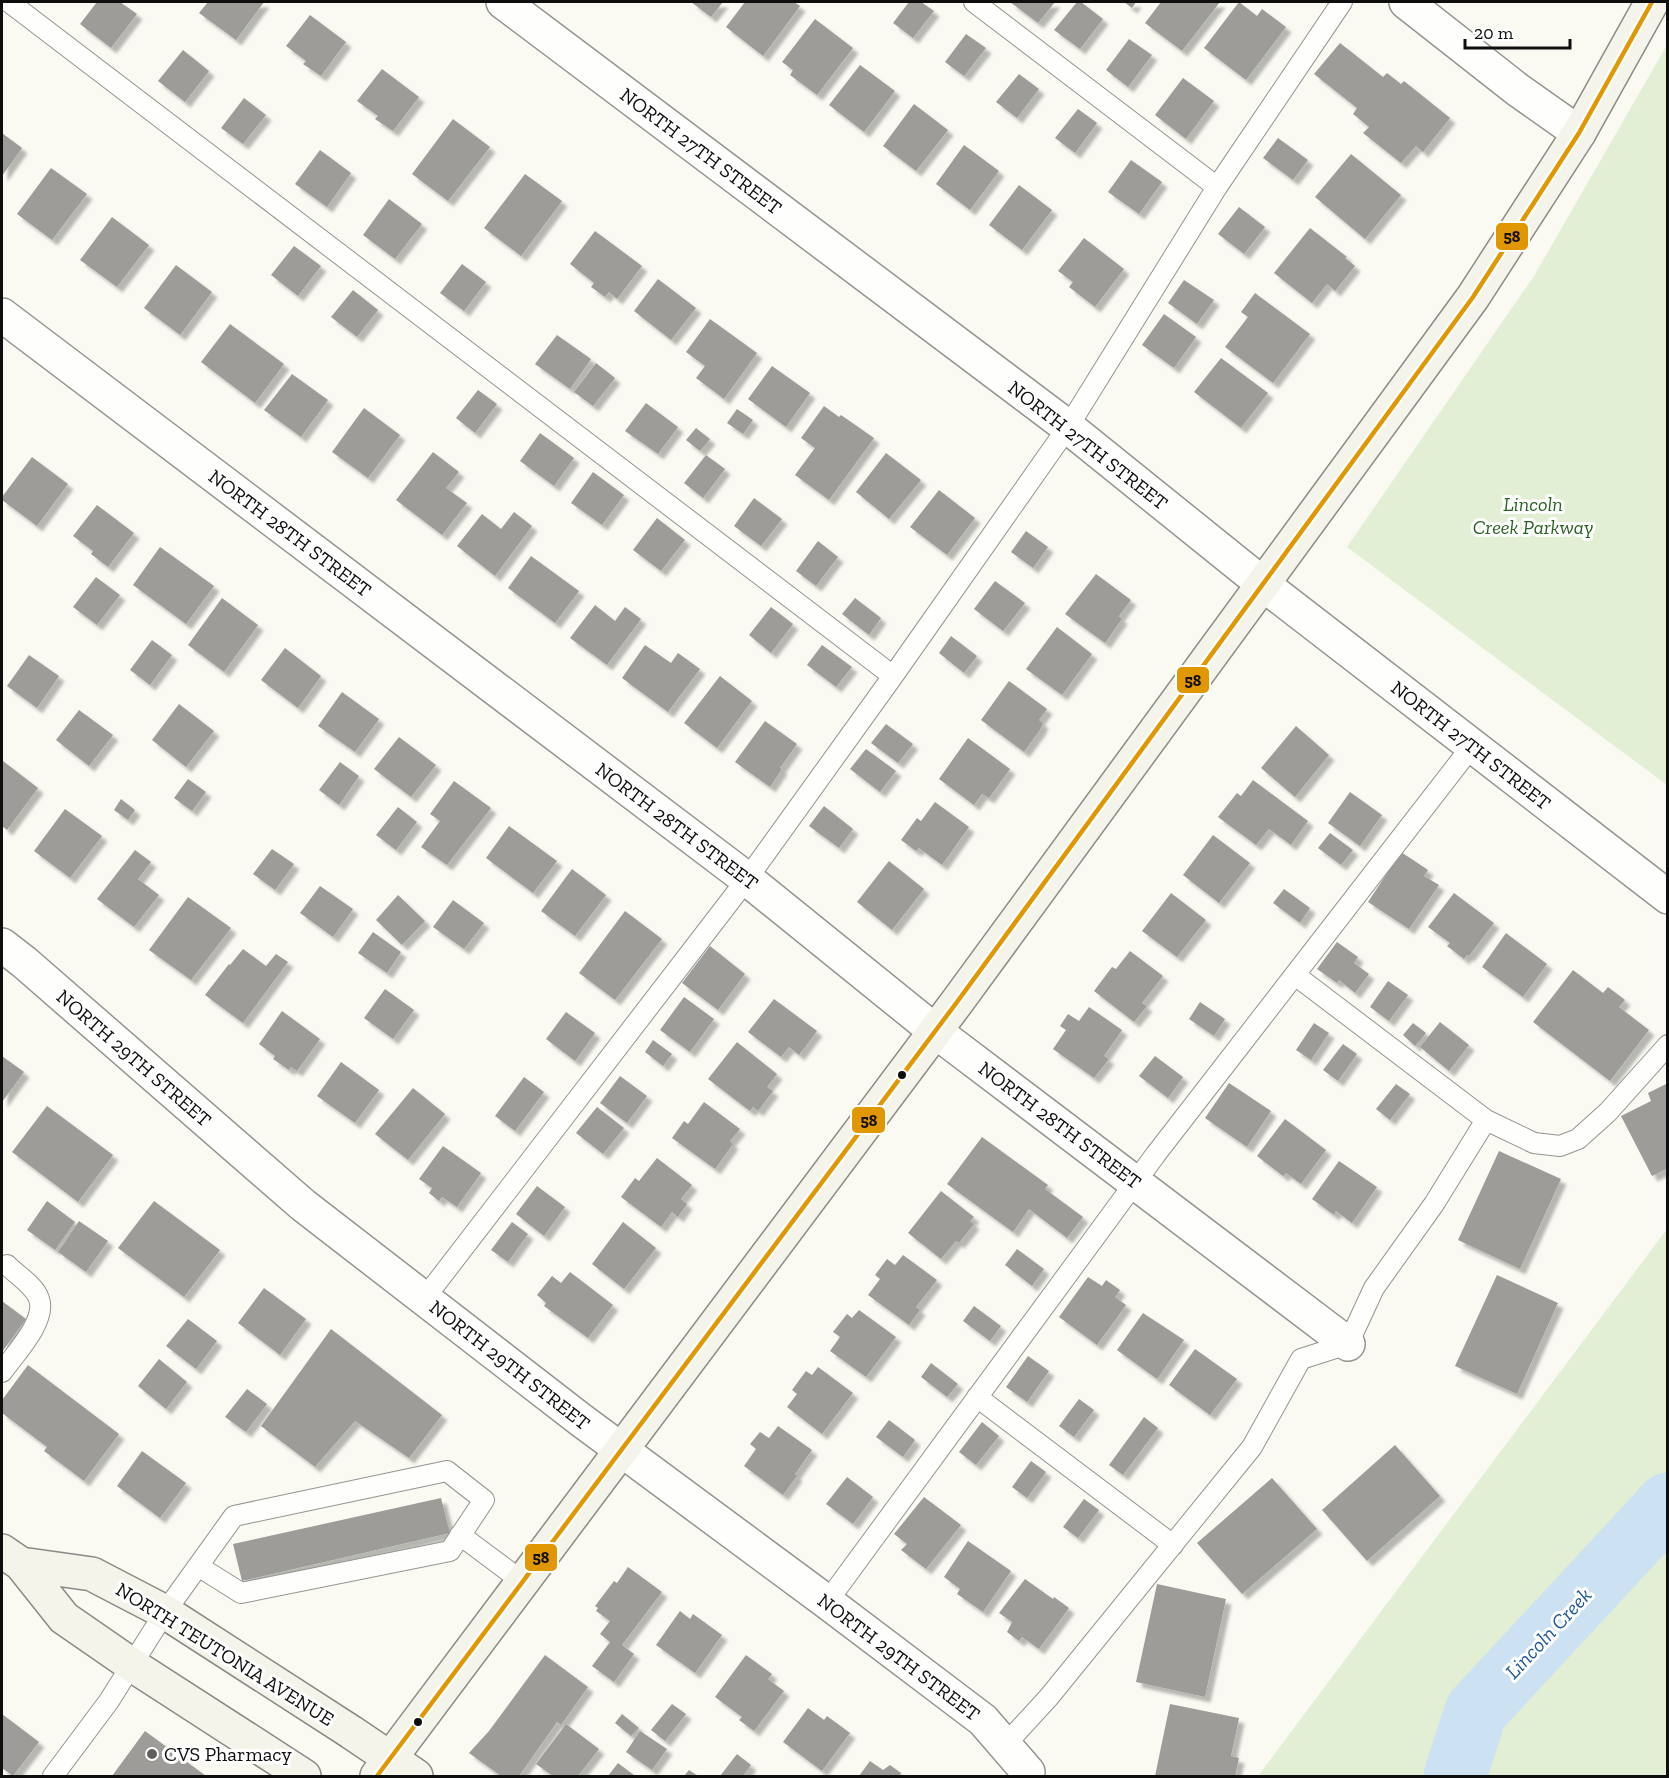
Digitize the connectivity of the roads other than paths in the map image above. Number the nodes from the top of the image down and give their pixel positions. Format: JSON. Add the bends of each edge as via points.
{"nodes":[{"id":1,"x":9,"y":2,"type":"edge"},
{"id":2,"x":503,"y":2,"type":"edge"},
{"id":3,"x":974,"y":2,"type":"edge"},
{"id":4,"x":1342,"y":2,"type":"edge"},
{"id":5,"x":1406,"y":2,"type":"edge"},
{"id":6,"x":1652,"y":2,"type":"edge"},
{"id":7,"x":1579,"y":132,"type":"junction"},
{"id":8,"x":1217,"y":187,"type":"junction"},
{"id":9,"x":2,"y":315,"type":"edge"},
{"id":10,"x":1068,"y":428,"type":"junction"},
{"id":11,"x":1264,"y":585,"type":"junction"},
{"id":12,"x":894,"y":676,"type":"junction"},
{"id":13,"x":1472,"y":746,"type":"junction"},
{"id":14,"x":747,"y":879,"type":"junction"},
{"id":15,"x":1668,"y":897,"type":"edge"},
{"id":16,"x":2,"y":945,"type":"edge"},
{"id":17,"x":1295,"y":975,"type":"junction"},
{"id":18,"x":935,"y":1031,"type":"junction"},
{"id":19,"x":1668,"y":1045,"type":"edge"},
{"id":20,"x":1486,"y":1120,"type":"junction"},
{"id":21,"x":1135,"y":1182,"type":"junction"},
{"id":22,"x":7,"y":1265,"type":"dead end"},
{"id":23,"x":424,"y":1299,"type":"junction"},
{"id":24,"x":1348,"y":1344,"type":"junction"},
{"id":25,"x":2,"y":1372,"type":"edge"},
{"id":26,"x":977,"y":1397,"type":"junction"},
{"id":27,"x":621,"y":1450,"type":"junction"},
{"id":28,"x":460,"y":1535,"type":"junction"},
{"id":29,"x":1173,"y":1545,"type":"junction"},
{"id":30,"x":11,"y":1558,"type":"edge"},
{"id":31,"x":198,"y":1566,"type":"junction"},
{"id":32,"x":523,"y":1582,"type":"junction"},
{"id":33,"x":827,"y":1602,"type":"junction"},
{"id":34,"x":165,"y":1612,"type":"junction"},
{"id":35,"x":132,"y":1665,"type":"junction"},
{"id":36,"x":1005,"y":1745,"type":"junction"},
{"id":37,"x":394,"y":1771,"type":"edge"},
{"id":38,"x":1028,"y":1772,"type":"dead end"},
{"id":39,"x":53,"y":1776,"type":"edge"},
{"id":40,"x":304,"y":1776,"type":"edge"}],
"edges":[{"from":1,"to":12,"type":"lane"},
{"from":2,"to":10,"type":"street","name":"NORTH 27TH STREET"},
{"from":3,"to":8,"type":"lane"},
{"from":4,"to":8,"type":"lane"},
{"from":5,"to":7,"type":"street","via":[[1518,90]]},
{"from":6,"to":7,"type":"street"},
{"from":7,"to":11,"type":"street","via":[[1473,297]]},
{"from":8,"to":10,"type":"lane"},
{"from":9,"to":14,"type":"street","name":"NORTH 28TH STREET"},
{"from":10,"to":11,"type":"street","name":"NORTH 27TH STREET"},
{"from":10,"to":12,"type":"lane"},
{"from":11,"to":13,"type":"street","name":"NORTH 27TH STREET"},
{"from":11,"to":18,"type":"street"},
{"from":12,"to":14,"type":"lane"},
{"from":13,"to":15,"type":"street","name":"NORTH 27TH STREET"},
{"from":13,"to":17,"type":"lane"},
{"from":14,"to":18,"type":"street","name":"NORTH 28TH STREET"},
{"from":14,"to":23,"type":"lane"},
{"from":16,"to":23,"type":"street","name":"NORTH 29TH STREET","via":[[303,1205]]},
{"from":17,"to":20,"type":"lane"},
{"from":17,"to":21,"type":"lane"},
{"from":18,"to":21,"type":"street","name":"NORTH 28TH STREET"},
{"from":18,"to":27,"type":"street"},
{"from":19,"to":20,"type":"lane","via":[[1578,1139],[1560,1146],[1534,1143]]},
{"from":20,"to":24,"type":"lane","via":[[1434,1204],[1374,1288]]},
{"from":21,"to":24,"type":"street","name":"NORTH 28TH STREET"},
{"from":21,"to":26,"type":"lane"},
{"from":22,"to":25,"type":"lane","via":[[40,1300],[39,1318],[32,1333]]},
{"from":23,"to":27,"type":"street","name":"NORTH 29TH STREET"},
{"from":24,"to":29,"type":"lane","via":[[1301,1359],[1252,1447]]},
{"from":26,"to":29,"type":"lane"},
{"from":26,"to":33,"type":"lane"},
{"from":27,"to":32,"type":"street"},
{"from":27,"to":33,"type":"street","name":"NORTH 29TH STREET"},
{"from":28,"to":31,"type":"lane","via":[[450,1551],[241,1593]]},
{"from":28,"to":31,"type":"lane","via":[[484,1500],[447,1471],[234,1515]]},
{"from":28,"to":32,"type":"lane"},
{"from":29,"to":36,"type":"lane"},
{"from":30,"to":34,"type":"street","name":"NORTH TEUTONIA AVENUE","via":[[92,1574]]},
{"from":30,"to":35,"type":"street","name":"NORTH TEUTONIA AVENUE","via":[[64,1618]]},
{"from":31,"to":34,"type":"lane"},
{"from":32,"to":37,"type":"street"},
{"from":33,"to":36,"type":"street","name":"NORTH 29TH STREET","via":[[983,1720]]},
{"from":34,"to":35,"type":"lane"},
{"from":34,"to":37,"type":"street","name":"NORTH TEUTONIA AVENUE"},
{"from":35,"to":39,"type":"lane"},
{"from":35,"to":40,"type":"street","name":"NORTH TEUTONIA AVENUE"},
{"from":36,"to":38,"type":"street","name":"NORTH 29TH STREET"}]}
